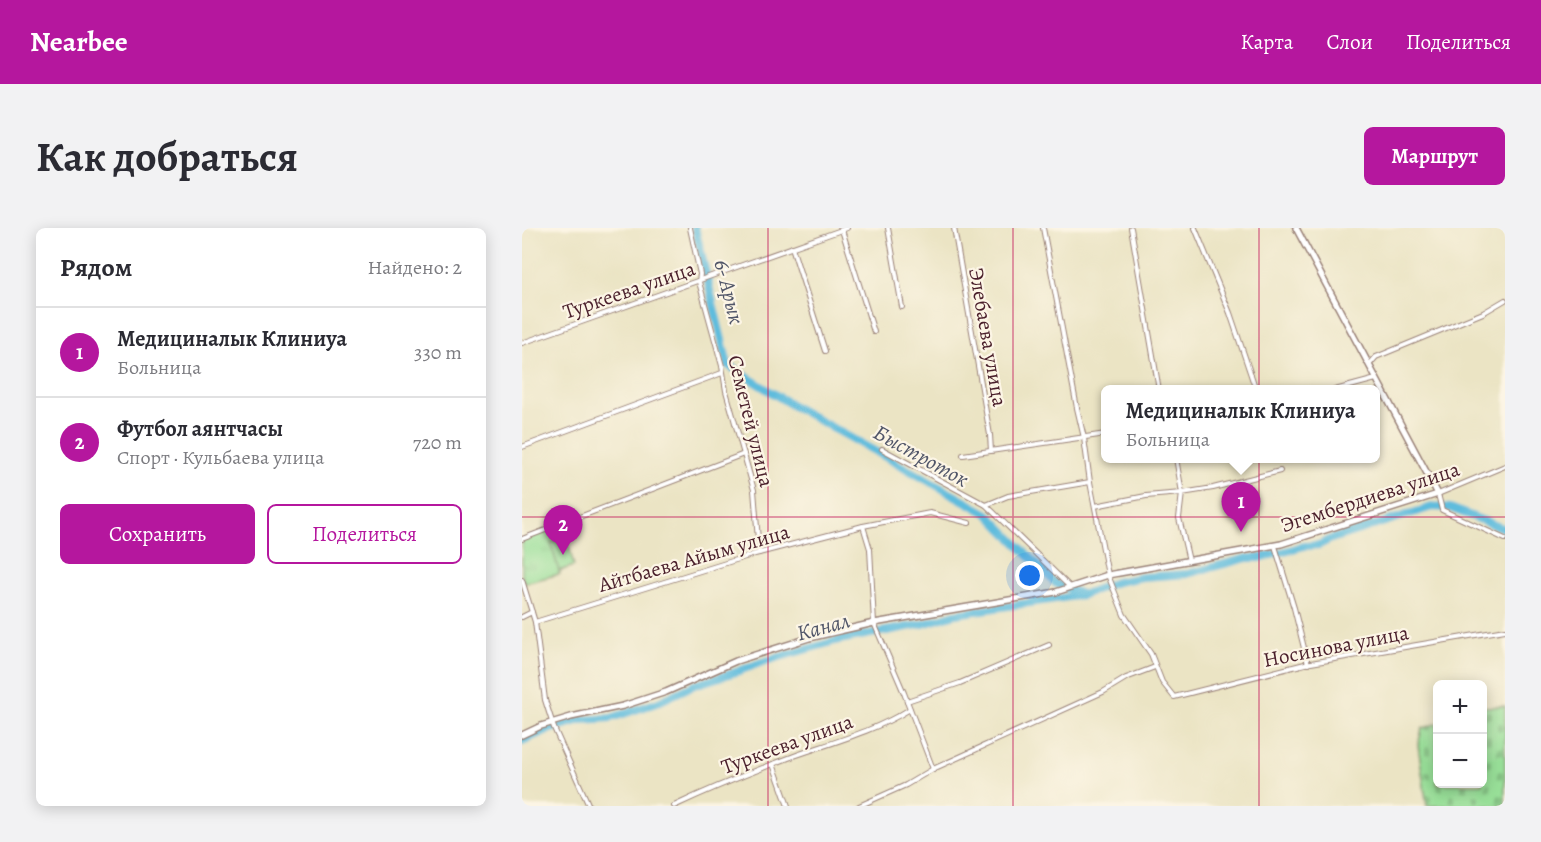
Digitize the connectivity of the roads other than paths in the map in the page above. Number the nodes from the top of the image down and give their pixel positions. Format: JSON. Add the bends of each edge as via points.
{"nodes":[{"id":1,"x":690,"y":228,"type":"edge"},
{"id":2,"x":888,"y":228,"type":"edge"},
{"id":3,"x":954,"y":228,"type":"edge"},
{"id":4,"x":1043,"y":228,"type":"edge"},
{"id":5,"x":1131,"y":228,"type":"edge"},
{"id":6,"x":1196,"y":228,"type":"edge"},
{"id":7,"x":1296,"y":228,"type":"edge"},
{"id":8,"x":844,"y":229,"type":"edge"},
{"id":9,"x":792,"y":246,"type":"junction"},
{"id":10,"x":699,"y":282,"type":"junction"},
{"id":11,"x":1505,"y":300,"type":"edge"},
{"id":12,"x":902,"y":307,"type":"dead end"},
{"id":13,"x":874,"y":332,"type":"dead end"},
{"id":14,"x":522,"y":343,"type":"edge"},
{"id":15,"x":825,"y":351,"type":"dead end"},
{"id":16,"x":1369,"y":365,"type":"junction"},
{"id":17,"x":722,"y":373,"type":"junction"},
{"id":18,"x":1376,"y":379,"type":"junction"},
{"id":19,"x":1159,"y":385,"type":"edge"},
{"id":20,"x":1254,"y":385,"type":"edge"},
{"id":21,"x":1354,"y":385,"type":"edge"},
{"id":22,"x":1379,"y":385,"type":"edge"},
{"id":23,"x":1380,"y":386,"type":"edge"},
{"id":24,"x":1101,"y":435,"type":"edge"},
{"id":25,"x":1084,"y":438,"type":"junction"},
{"id":26,"x":522,"y":447,"type":"edge"},
{"id":27,"x":882,"y":449,"type":"dead end"},
{"id":28,"x":991,"y":451,"type":"junction"},
{"id":29,"x":744,"y":454,"type":"junction"},
{"id":30,"x":963,"y":455,"type":"dead end"},
{"id":31,"x":1177,"y":463,"type":"edge"},
{"id":32,"x":1505,"y":466,"type":"edge"},
{"id":33,"x":1280,"y":471,"type":"dead end"},
{"id":34,"x":1090,"y":482,"type":"junction"},
{"id":35,"x":1182,"y":494,"type":"junction"},
{"id":36,"x":1438,"y":494,"type":"junction"},
{"id":37,"x":986,"y":505,"type":"junction"},
{"id":38,"x":1095,"y":506,"type":"junction"},
{"id":39,"x":969,"y":523,"type":"dead end"},
{"id":40,"x":863,"y":526,"type":"junction"},
{"id":41,"x":522,"y":539,"type":"edge"},
{"id":42,"x":1505,"y":539,"type":"edge"},
{"id":43,"x":1275,"y":546,"type":"junction"},
{"id":44,"x":759,"y":553,"type":"junction"},
{"id":45,"x":1189,"y":561,"type":"junction"},
{"id":46,"x":1108,"y":575,"type":"junction"},
{"id":47,"x":522,"y":580,"type":"edge"},
{"id":48,"x":1070,"y":587,"type":"junction"},
{"id":49,"x":532,"y":612,"type":"junction"},
{"id":50,"x":522,"y":618,"type":"edge"},
{"id":51,"x":535,"y":622,"type":"junction"},
{"id":52,"x":874,"y":623,"type":"junction"},
{"id":53,"x":1505,"y":630,"type":"edge"},
{"id":54,"x":1048,"y":645,"type":"dead end"},
{"id":55,"x":1308,"y":664,"type":"junction"},
{"id":56,"x":1155,"y":667,"type":"junction"},
{"id":57,"x":907,"y":701,"type":"junction"},
{"id":58,"x":910,"y":709,"type":"junction"},
{"id":59,"x":552,"y":723,"type":"junction"},
{"id":60,"x":522,"y":735,"type":"edge"},
{"id":61,"x":773,"y":764,"type":"junction"},
{"id":62,"x":933,"y":770,"type":"junction"},
{"id":63,"x":589,"y":806,"type":"edge"},
{"id":64,"x":674,"y":806,"type":"edge"},
{"id":65,"x":788,"y":806,"type":"edge"},
{"id":66,"x":859,"y":806,"type":"edge"}],
"edges":[{"from":1,"to":10,"type":"street","name":"Семетей улица"},
{"from":2,"to":12,"type":"street"},
{"from":3,"to":28,"type":"street","name":"Элебаева улица"},
{"from":4,"to":25,"type":"street"},
{"from":5,"to":19,"type":"street"},
{"from":6,"to":20,"type":"street"},
{"from":7,"to":16,"type":"street"},
{"from":8,"to":9,"type":"street","name":"Туркеева улица"},
{"from":8,"to":13,"type":"street"},
{"from":9,"to":10,"type":"street","name":"Туркеева улица"},
{"from":9,"to":15,"type":"street"},
{"from":10,"to":14,"type":"street","name":"Туркеева улица"},
{"from":10,"to":17,"type":"street","name":"Семетей улица"},
{"from":11,"to":16,"type":"street","via":[[1376,357]]},
{"from":16,"to":18,"type":"street"},
{"from":17,"to":26,"type":"street"},
{"from":17,"to":29,"type":"street","name":"Семетей улица"},
{"from":18,"to":21,"type":"street"},
{"from":18,"to":22,"type":"street"},
{"from":23,"to":36,"type":"street"},
{"from":24,"to":25,"type":"street"},
{"from":25,"to":28,"type":"street"},
{"from":25,"to":34,"type":"street"},
{"from":27,"to":37,"type":"street"},
{"from":28,"to":30,"type":"street"},
{"from":29,"to":41,"type":"street"},
{"from":29,"to":44,"type":"street","name":"Семетей улица","via":[[754,490]]},
{"from":31,"to":35,"type":"street"},
{"from":32,"to":36,"type":"street","name":"Эгембердиева улица"},
{"from":33,"to":35,"type":"street"},
{"from":34,"to":37,"type":"street","via":[[1008,496]]},
{"from":34,"to":38,"type":"street"},
{"from":35,"to":38,"type":"street"},
{"from":35,"to":45,"type":"street","via":[[1179,519]]},
{"from":36,"to":42,"type":"street","via":[[1442,510]]},
{"from":36,"to":43,"type":"street","name":"Эгембердиева улица"},
{"from":37,"to":48,"type":"street"},
{"from":38,"to":46,"type":"street"},
{"from":39,"to":40,"type":"street","name":"Айтбаева Айым улица","via":[[930,513]]},
{"from":40,"to":44,"type":"street","name":"Айтбаева Айым улица"},
{"from":40,"to":52,"type":"street","via":[[870,549]]},
{"from":43,"to":45,"type":"street","name":"Эгембердиева улица"},
{"from":43,"to":55,"type":"street"},
{"from":44,"to":51,"type":"street","name":"Айтбаева Айым улица"},
{"from":45,"to":46,"type":"street","name":"Эгембердиева улица"},
{"from":46,"to":48,"type":"street","name":"Эгембердиева улица"},
{"from":46,"to":56,"type":"street","via":[[1124,615],[1151,654]]},
{"from":47,"to":49,"type":"street"},
{"from":48,"to":52,"type":"street","name":"Эгембердиева улица"},
{"from":49,"to":50,"type":"street"},
{"from":49,"to":51,"type":"street"},
{"from":51,"to":59,"type":"street","via":[[545,700]]},
{"from":52,"to":57,"type":"street"},
{"from":52,"to":59,"type":"street","name":"Эгембердиева улица","via":[[736,661],[624,706]]},
{"from":53,"to":55,"type":"street","name":"Носинова улица"},
{"from":54,"to":57,"type":"street"},
{"from":55,"to":56,"type":"street","name":"Носинова улица","via":[[1174,697]]},
{"from":56,"to":62,"type":"street"},
{"from":57,"to":58,"type":"street"},
{"from":58,"to":61,"type":"street","name":"Туркеева улица","via":[[883,724]]},
{"from":58,"to":62,"type":"street"},
{"from":59,"to":60,"type":"street","name":"Эгембердиева улица"},
{"from":59,"to":63,"type":"street"},
{"from":61,"to":64,"type":"street","name":"Туркеева улица"},
{"from":61,"to":65,"type":"street"},
{"from":62,"to":66,"type":"street"}]}
